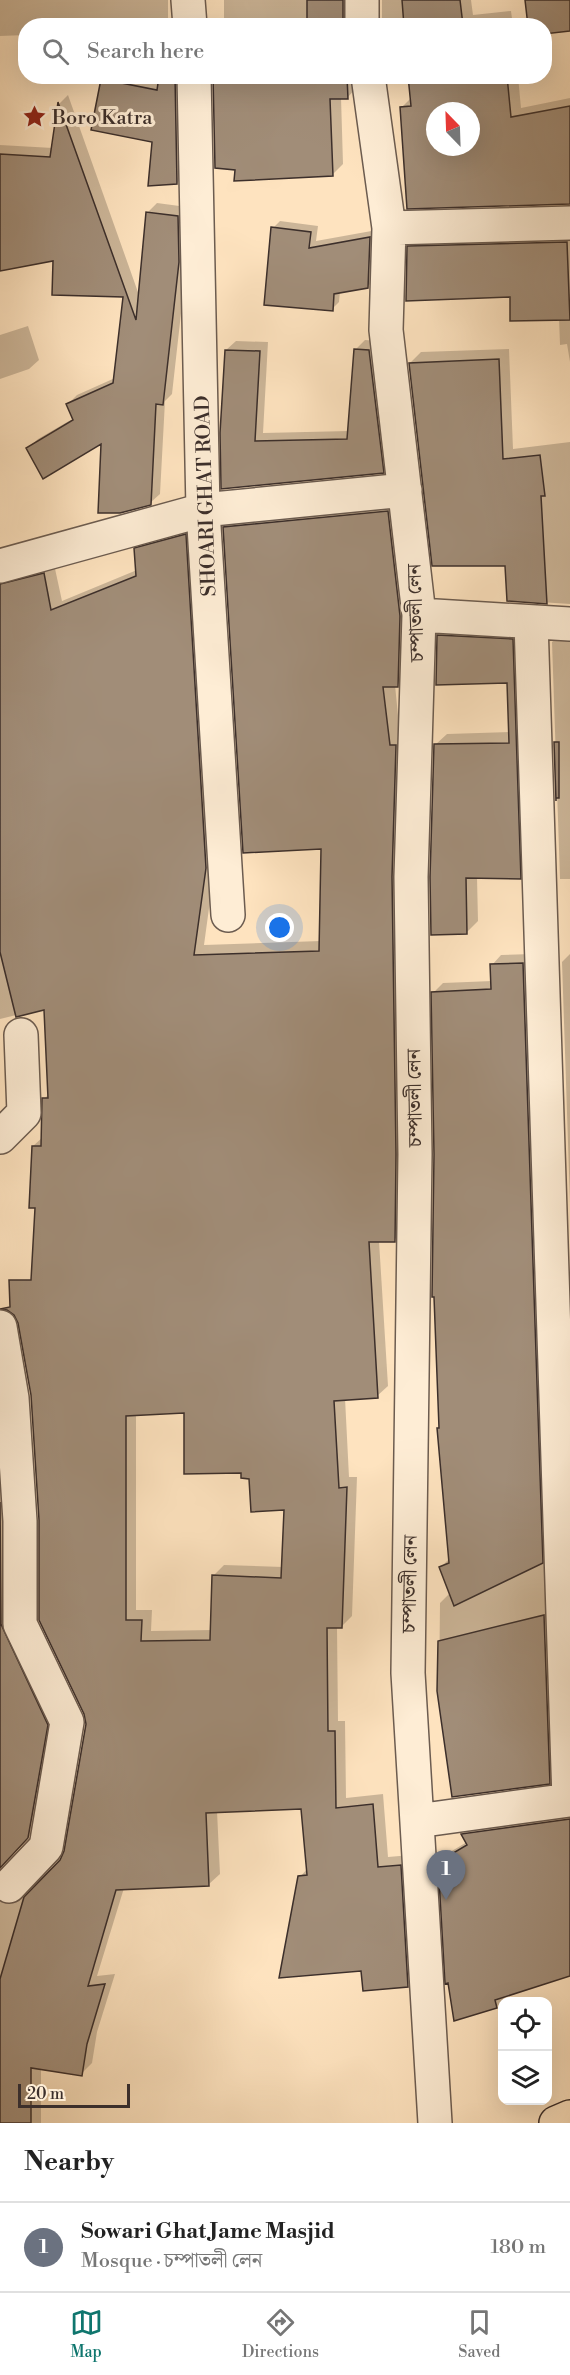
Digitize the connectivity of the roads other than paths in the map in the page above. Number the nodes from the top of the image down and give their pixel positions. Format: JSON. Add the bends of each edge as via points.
{"nodes":[{"id":1,"x":188,"y":0,"type":"edge"},
{"id":2,"x":362,"y":0,"type":"edge"},
{"id":3,"x":189,"y":18,"type":"edge"},
{"id":4,"x":362,"y":18,"type":"edge"},
{"id":5,"x":194,"y":84,"type":"edge"},
{"id":6,"x":369,"y":84,"type":"edge"},
{"id":7,"x":570,"y":223,"type":"edge"},
{"id":8,"x":389,"y":228,"type":"junction"},
{"id":9,"x":405,"y":490,"type":"junction"},
{"id":10,"x":203,"y":510,"type":"junction"},
{"id":11,"x":0,"y":566,"type":"edge"},
{"id":12,"x":419,"y":615,"type":"junction"},
{"id":13,"x":531,"y":622,"type":"junction"},
{"id":14,"x":570,"y":624,"type":"edge"},
{"id":15,"x":228,"y":915,"type":"dead end"},
{"id":16,"x":21,"y":1035,"type":"dead end"},
{"id":17,"x":0,"y":1137,"type":"edge"},
{"id":18,"x":0,"y":1327,"type":"edge"},
{"id":19,"x":417,"y":1821,"type":"junction"},
{"id":20,"x":3,"y":1888,"type":"edge"},
{"id":21,"x":570,"y":2117,"type":"edge"},
{"id":22,"x":435,"y":2123,"type":"edge"},
{"id":23,"x":556,"y":2123,"type":"edge"}],
"edges":[{"from":1,"to":3,"type":"street"},
{"from":2,"to":4,"type":"street"},
{"from":5,"to":10,"type":"street","name":"SHOARI GHAT ROAD"},
{"from":6,"to":8,"type":"street","name":"চম্পাতলী লেন"},
{"from":7,"to":8,"type":"street"},
{"from":8,"to":9,"type":"street","name":"চম্পাতলী লেন","via":[[386,330]]},
{"from":9,"to":10,"type":"street"},
{"from":9,"to":12,"type":"street","name":"চম্পাতলী লেন"},
{"from":10,"to":11,"type":"street"},
{"from":10,"to":15,"type":"street","name":"SHOARI GHAT ROAD"},
{"from":12,"to":13,"type":"street"},
{"from":12,"to":19,"type":"street","name":"চম্পাতলী লেন","via":[[411,878],[415,1154],[408,1673]]},
{"from":13,"to":14,"type":"street"},
{"from":13,"to":19,"type":"street","via":[[569,1800]]},
{"from":16,"to":17,"type":"street","via":[[24,1113]]},
{"from":18,"to":20,"type":"street","via":[[12,1398],[20,1521],[20,1624],[67,1722],[46,1847]]},
{"from":19,"to":22,"type":"street","name":"চম্পাতলী লেন"},
{"from":21,"to":23,"type":"highway"}]}
